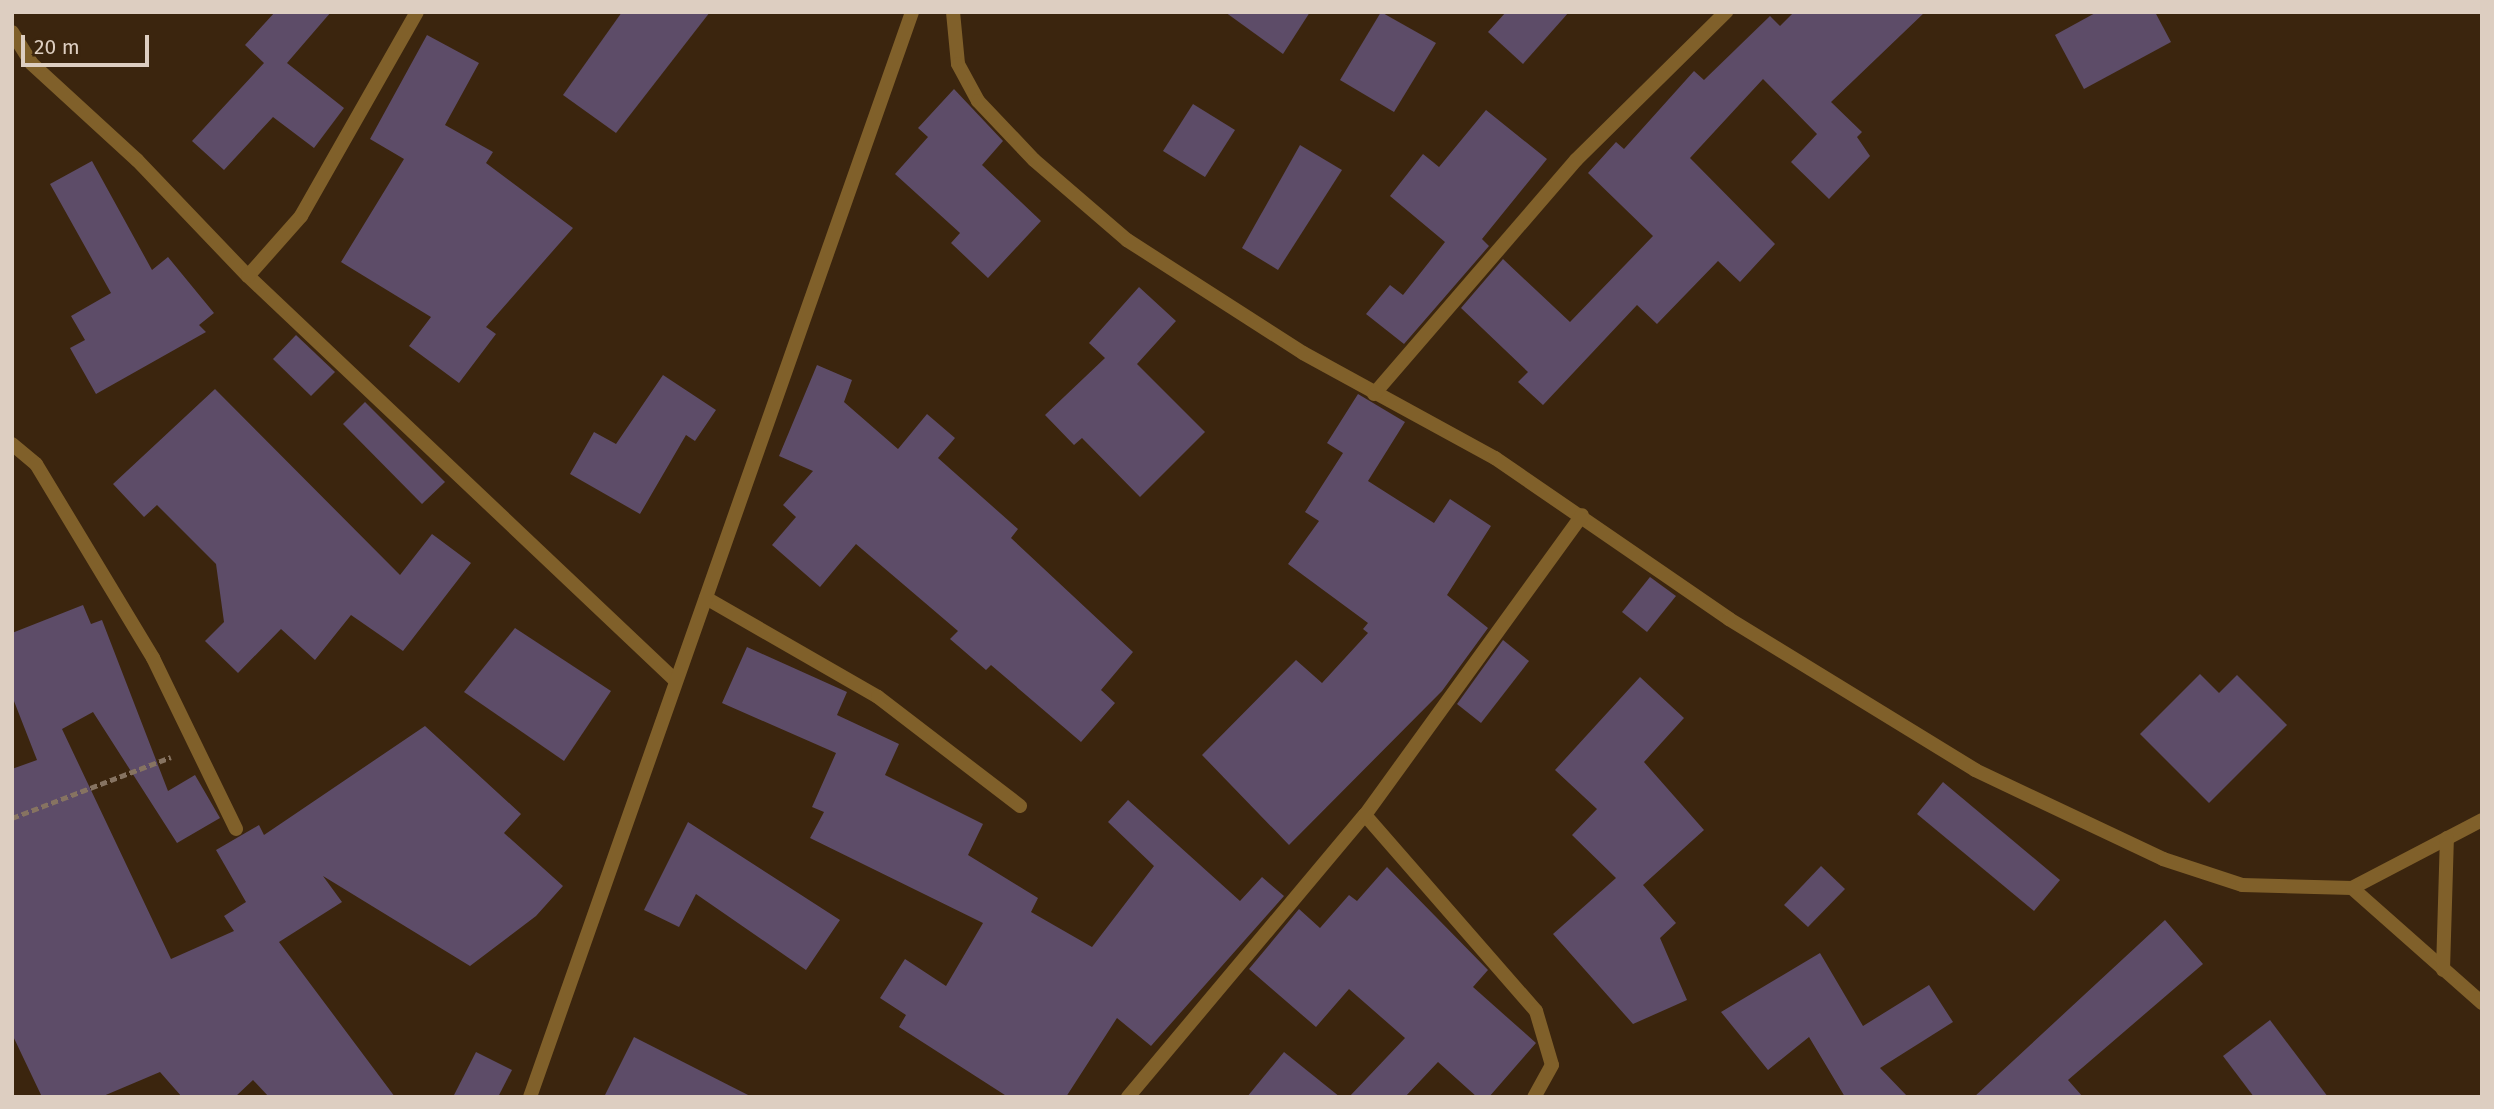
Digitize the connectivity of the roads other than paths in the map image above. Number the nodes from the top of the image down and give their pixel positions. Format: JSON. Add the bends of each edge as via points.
{"nodes":[{"id":1,"x":417,"y":12,"type":"edge"},
{"id":2,"x":912,"y":12,"type":"edge"},
{"id":3,"x":953,"y":12,"type":"edge"},
{"id":4,"x":1726,"y":12,"type":"edge"},
{"id":5,"x":12,"y":32,"type":"edge"},
{"id":6,"x":248,"y":276,"type":"junction"},
{"id":7,"x":1374,"y":394,"type":"junction"},
{"id":8,"x":12,"y":444,"type":"edge"},
{"id":9,"x":1582,"y":515,"type":"junction"},
{"id":10,"x":706,"y":598,"type":"junction"},
{"id":11,"x":676,"y":681,"type":"junction"},
{"id":12,"x":1020,"y":806,"type":"dead end"},
{"id":13,"x":1365,"y":815,"type":"junction"},
{"id":14,"x":2482,"y":820,"type":"edge"},
{"id":15,"x":236,"y":829,"type":"dead end"},
{"id":16,"x":2447,"y":838,"type":"junction"},
{"id":17,"x":2352,"y":888,"type":"junction"},
{"id":18,"x":2442,"y":970,"type":"junction"},
{"id":19,"x":2482,"y":1003,"type":"edge"},
{"id":20,"x":530,"y":1097,"type":"edge"},
{"id":21,"x":1128,"y":1097,"type":"edge"},
{"id":22,"x":1534,"y":1097,"type":"edge"}],
"edges":[{"from":1,"to":6,"type":"street","via":[[301,216]]},
{"from":2,"to":10,"type":"street"},
{"from":3,"to":7,"type":"street","via":[[958,64],[978,101],[1034,160],[1127,240]]},
{"from":4,"to":7,"type":"street","via":[[1576,160]]},
{"from":5,"to":6,"type":"street","via":[[31,63],[137,160]]},
{"from":6,"to":11,"type":"street"},
{"from":7,"to":9,"type":"street","via":[[1495,458]]},
{"from":8,"to":15,"type":"street","via":[[36,464],[153,658]]},
{"from":9,"to":13,"type":"street"},
{"from":9,"to":17,"type":"street","via":[[1729,619],[1975,770],[2206,876],[2242,885]]},
{"from":10,"to":11,"type":"street"},
{"from":10,"to":12,"type":"street","via":[[878,697]]},
{"from":11,"to":20,"type":"street"},
{"from":13,"to":21,"type":"street"},
{"from":13,"to":22,"type":"street","via":[[1536,1011],[1552,1065]]},
{"from":14,"to":16,"type":"street"},
{"from":16,"to":17,"type":"street"},
{"from":16,"to":18,"type":"street"},
{"from":17,"to":18,"type":"street"},
{"from":18,"to":19,"type":"street"}]}
